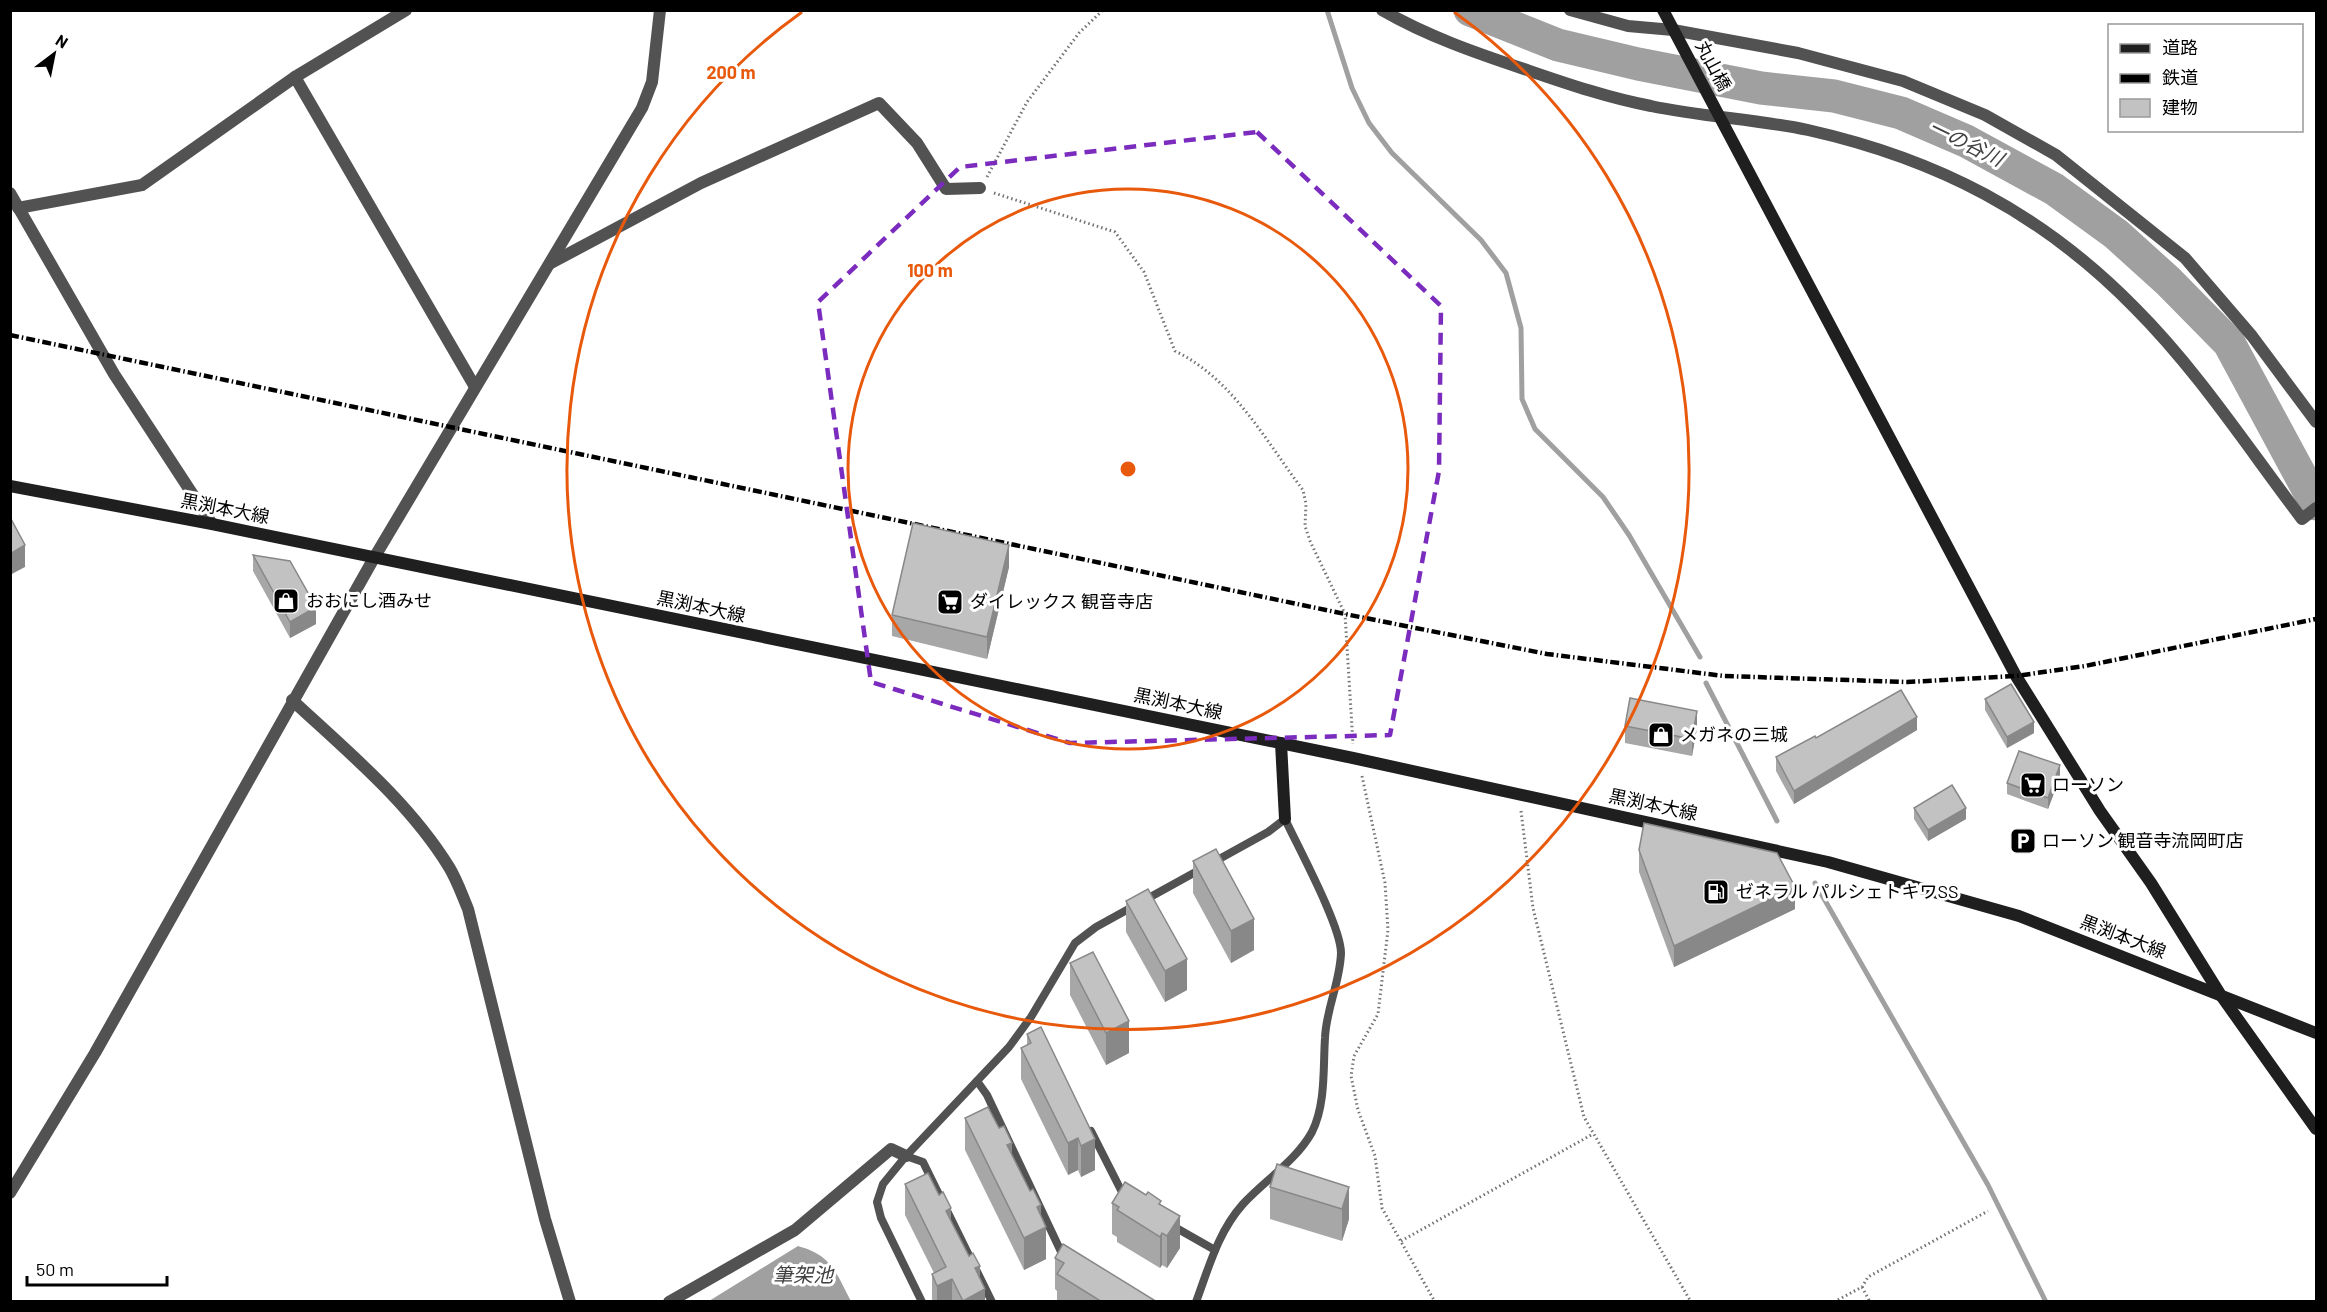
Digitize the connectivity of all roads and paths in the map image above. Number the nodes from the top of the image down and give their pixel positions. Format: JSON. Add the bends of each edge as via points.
{"nodes":[{"id":1,"x":406,"y":10,"type":"edge"},
{"id":2,"x":660,"y":10,"type":"edge"},
{"id":3,"x":1103,"y":10,"type":"edge"},
{"id":4,"x":1383,"y":10,"type":"edge"},
{"id":5,"x":1570,"y":10,"type":"edge"},
{"id":6,"x":1663,"y":10,"type":"edge"},
{"id":7,"x":1673,"y":30,"type":"junction"},
{"id":8,"x":295,"y":77,"type":"junction"},
{"id":9,"x":1721,"y":119,"type":"junction"},
{"id":10,"x":980,"y":188,"type":"junction"},
{"id":11,"x":10,"y":193,"type":"edge"},
{"id":12,"x":18,"y":208,"type":"junction"},
{"id":13,"x":550,"y":263,"type":"junction"},
{"id":14,"x":475,"y":387,"type":"junction"},
{"id":15,"x":2316,"y":422,"type":"edge"},
{"id":16,"x":10,"y":486,"type":"edge"},
{"id":17,"x":2316,"y":508,"type":"edge"},
{"id":18,"x":212,"y":524,"type":"junction"},
{"id":19,"x":374,"y":558,"type":"junction"},
{"id":20,"x":292,"y":700,"type":"junction"},
{"id":21,"x":1281,"y":743,"type":"junction"},
{"id":22,"x":1353,"y":758,"type":"junction"},
{"id":23,"x":1362,"y":776,"type":"dead end"},
{"id":24,"x":1521,"y":809,"type":"dead end"},
{"id":25,"x":1285,"y":819,"type":"junction"},
{"id":26,"x":2220,"y":994,"type":"junction"},
{"id":27,"x":2316,"y":1033,"type":"edge"},
{"id":28,"x":977,"y":1081,"type":"junction"},
{"id":29,"x":1088,"y":1126,"type":"edge"},
{"id":30,"x":2316,"y":1129,"type":"edge"},
{"id":31,"x":1593,"y":1134,"type":"junction"},
{"id":32,"x":906,"y":1155,"type":"junction"},
{"id":33,"x":10,"y":1193,"type":"edge"},
{"id":34,"x":1135,"y":1205,"type":"edge"},
{"id":35,"x":1988,"y":1211,"type":"dead end"},
{"id":36,"x":1165,"y":1222,"type":"edge"},
{"id":37,"x":1400,"y":1242,"type":"junction"},
{"id":38,"x":1215,"y":1251,"type":"junction"},
{"id":39,"x":1075,"y":1268,"type":"edge"},
{"id":40,"x":1862,"y":1287,"type":"junction"},
{"id":41,"x":570,"y":1302,"type":"edge"},
{"id":42,"x":669,"y":1302,"type":"edge"},
{"id":43,"x":922,"y":1302,"type":"edge"},
{"id":44,"x":992,"y":1302,"type":"edge"},
{"id":45,"x":1196,"y":1302,"type":"edge"},
{"id":46,"x":1435,"y":1302,"type":"edge"},
{"id":47,"x":1691,"y":1302,"type":"edge"},
{"id":48,"x":1834,"y":1302,"type":"edge"},
{"id":49,"x":1870,"y":1302,"type":"edge"}],
"edges":[{"from":1,"to":8,"type":"street"},
{"from":2,"to":13,"type":"street","via":[[652,82],[642,108]]},
{"from":3,"to":10,"type":"path","via":[[1079,33],[1027,102],[998,162]]},
{"from":4,"to":9,"type":"street","via":[[1459,47],[1567,84],[1648,106]]},
{"from":5,"to":7,"type":"street","via":[[1628,26]]},
{"from":6,"to":7,"type":"main road","name":"丸山橋"},
{"from":7,"to":9,"type":"main road","name":"丸山橋"},
{"from":7,"to":15,"type":"street","via":[[1798,53],[1903,81],[1985,115],[2056,155],[2185,258],[2252,336]]},
{"from":8,"to":12,"type":"street","via":[[142,185]]},
{"from":8,"to":14,"type":"street"},
{"from":9,"to":17,"type":"street","via":[[1806,130],[1878,148],[1989,195],[2045,229],[2137,309],[2195,377],[2302,519]]},
{"from":9,"to":26,"type":"main road","name":"丸山橋","via":[[2016,676]]},
{"from":10,"to":13,"type":"street","via":[[946,189],[917,143],[879,103],[701,183]]},
{"from":10,"to":22,"type":"path","via":[[1115,232],[1144,272],[1175,351],[1199,363],[1224,384],[1303,490],[1310,541],[1345,614]]},
{"from":11,"to":12,"type":"street"},
{"from":12,"to":18,"type":"street","via":[[114,374]]},
{"from":13,"to":14,"type":"street"},
{"from":14,"to":19,"type":"street"},
{"from":16,"to":18,"type":"main road","name":"黒渕本大線"},
{"from":18,"to":19,"type":"main road","name":"黒渕本大線"},
{"from":19,"to":20,"type":"street"},
{"from":19,"to":21,"type":"main road","name":"黒渕本大線"},
{"from":20,"to":33,"type":"street","via":[[95,1053]]},
{"from":20,"to":41,"type":"street","via":[[377,779],[427,834],[451,870],[468,909],[545,1219]]},
{"from":21,"to":22,"type":"main road","name":"黒渕本大線"},
{"from":21,"to":25,"type":"main road"},
{"from":22,"to":26,"type":"main road","name":"黒渕本大線","via":[[1763,847],[1908,883],[2019,916]]},
{"from":23,"to":37,"type":"path","via":[[1385,883],[1388,930],[1378,1014],[1354,1056],[1352,1076],[1358,1110],[1375,1156],[1382,1208]]},
{"from":24,"to":31,"type":"path","via":[[1533,908],[1584,1118]]},
{"from":25,"to":28,"type":"lane","via":[[1096,927],[1076,944],[1033,1020]]},
{"from":25,"to":38,"type":"lane","via":[[1331,917],[1341,950],[1339,978],[1326,1022],[1320,1109],[1312,1132],[1243,1204],[1226,1226]]},
{"from":26,"to":27,"type":"main road","name":"黒渕本大線"},
{"from":26,"to":30,"type":"main road","name":"丸山橋"},
{"from":28,"to":32,"type":"lane"},
{"from":28,"to":39,"type":"lane","via":[[1066,1262]]},
{"from":29,"to":34,"type":"lane","via":[[1125,1199]]},
{"from":31,"to":37,"type":"path"},
{"from":31,"to":47,"type":"path"},
{"from":32,"to":42,"type":"street","via":[[891,1149],[795,1230]]},
{"from":32,"to":43,"type":"lane","via":[[882,1184],[876,1202]]},
{"from":32,"to":44,"type":"lane","via":[[923,1162]]},
{"from":35,"to":40,"type":"path","via":[[1868,1277]]},
{"from":36,"to":38,"type":"lane"},
{"from":37,"to":46,"type":"path"},
{"from":38,"to":45,"type":"lane"},
{"from":40,"to":48,"type":"path"},
{"from":40,"to":49,"type":"path"}]}
